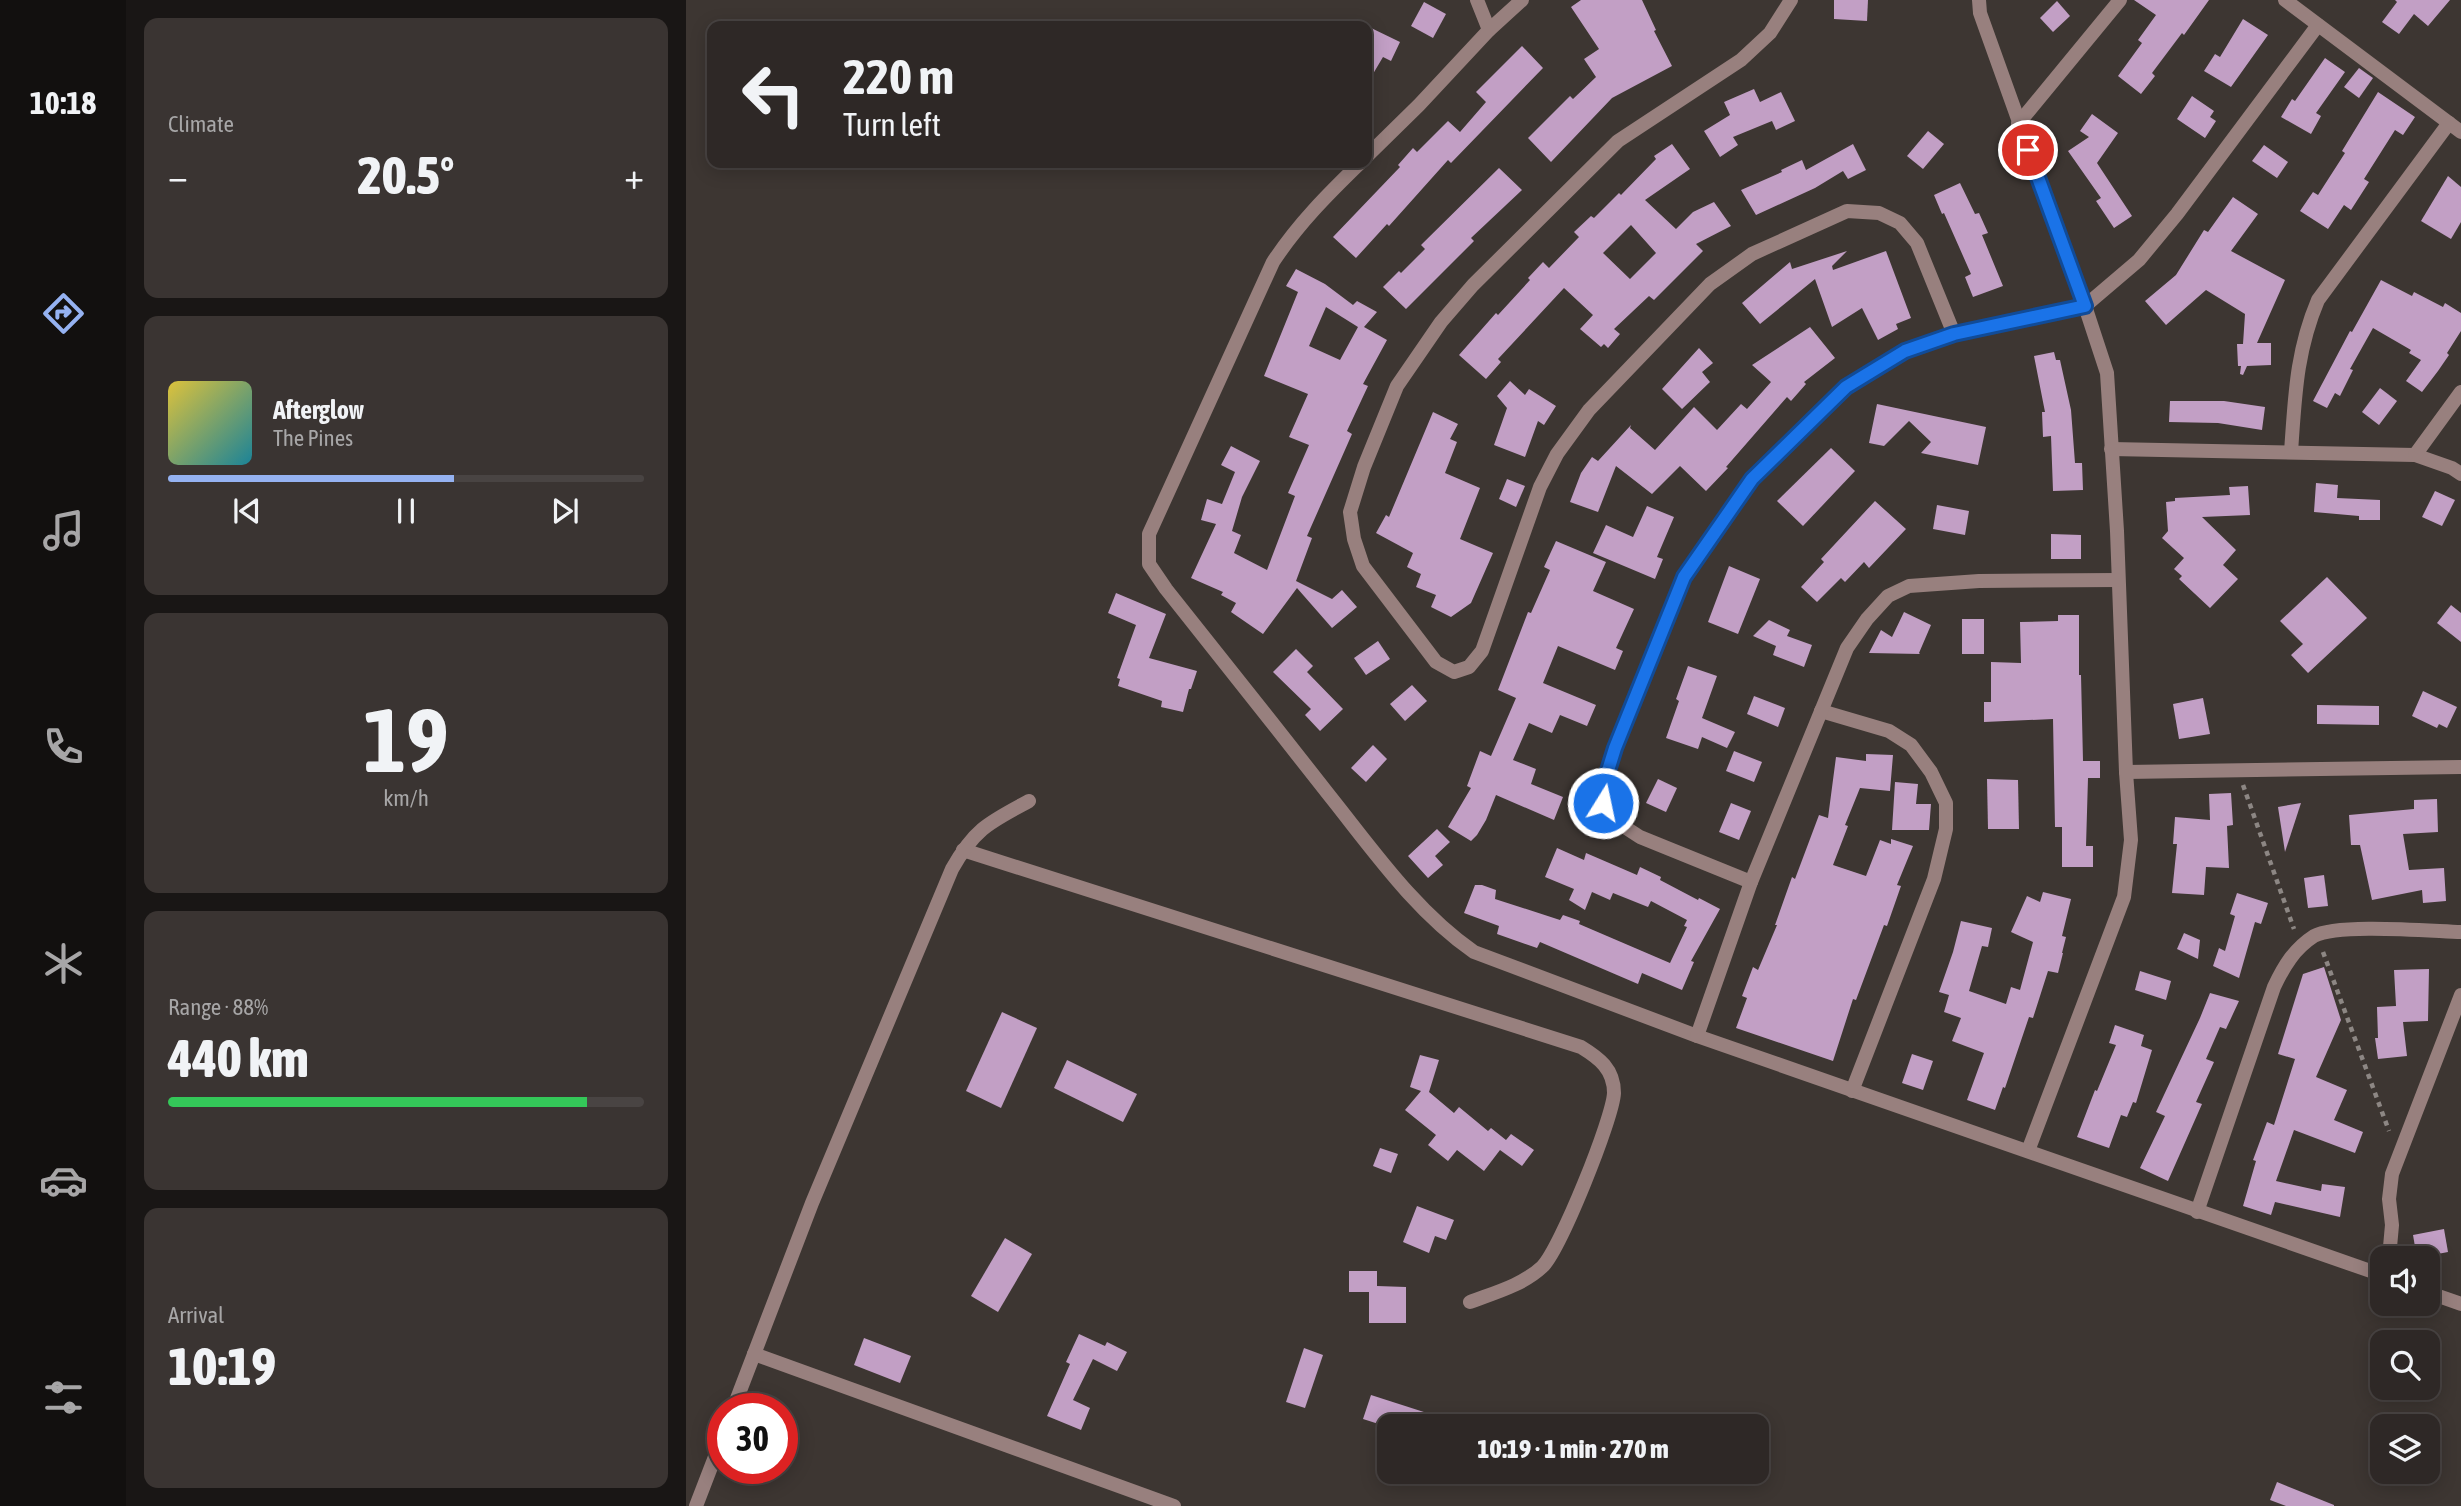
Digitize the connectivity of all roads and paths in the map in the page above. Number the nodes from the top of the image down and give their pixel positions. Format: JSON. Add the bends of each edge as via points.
{"nodes":[{"id":1,"x":1477,"y":0,"type":"edge"},
{"id":2,"x":1522,"y":0,"type":"edge"},
{"id":3,"x":1791,"y":0,"type":"edge"},
{"id":4,"x":1979,"y":0,"type":"edge"},
{"id":5,"x":2120,"y":0,"type":"edge"},
{"id":6,"x":2285,"y":0,"type":"edge"},
{"id":7,"x":2318,"y":25,"type":"junction"},
{"id":8,"x":1489,"y":30,"type":"junction"},
{"id":9,"x":2018,"y":124,"type":"junction"},
{"id":10,"x":2455,"y":127,"type":"edge"},
{"id":11,"x":1372,"y":151,"type":"edge"},
{"id":12,"x":1355,"y":168,"type":"edge"},
{"id":13,"x":2085,"y":306,"type":"junction"},
{"id":14,"x":1954,"y":334,"type":"junction"},
{"id":15,"x":2461,"y":392,"type":"edge"},
{"id":16,"x":2111,"y":449,"type":"junction"},
{"id":17,"x":2291,"y":453,"type":"junction"},
{"id":18,"x":2415,"y":455,"type":"junction"},
{"id":19,"x":2461,"y":474,"type":"edge"},
{"id":20,"x":2118,"y":580,"type":"junction"},
{"id":21,"x":1821,"y":711,"type":"junction"},
{"id":22,"x":2461,"y":767,"type":"edge"},
{"id":23,"x":2238,"y":771,"type":"junction"},
{"id":24,"x":2126,"y":772,"type":"junction"},
{"id":25,"x":1029,"y":801,"type":"dead end"},
{"id":26,"x":963,"y":850,"type":"junction"},
{"id":27,"x":1751,"y":882,"type":"junction"},
{"id":28,"x":2461,"y":932,"type":"edge"},
{"id":29,"x":2316,"y":935,"type":"junction"},
{"id":30,"x":2301,"y":946,"type":"junction"},
{"id":31,"x":2461,"y":995,"type":"edge"},
{"id":32,"x":1697,"y":1037,"type":"junction"},
{"id":33,"x":1852,"y":1091,"type":"junction"},
{"id":34,"x":2028,"y":1151,"type":"junction"},
{"id":35,"x":2399,"y":1156,"type":"junction"},
{"id":36,"x":2197,"y":1212,"type":"junction"},
{"id":37,"x":2390,"y":1246,"type":"edge"},
{"id":38,"x":2370,"y":1271,"type":"edge"},
{"id":39,"x":2440,"y":1297,"type":"edge"},
{"id":40,"x":1470,"y":1302,"type":"dead end"},
{"id":41,"x":2461,"y":1304,"type":"edge"},
{"id":42,"x":754,"y":1354,"type":"junction"},
{"id":43,"x":739,"y":1393,"type":"edge"},
{"id":44,"x":707,"y":1477,"type":"edge"},
{"id":45,"x":696,"y":1506,"type":"edge"},
{"id":46,"x":1174,"y":1506,"type":"edge"}],
"edges":[{"from":1,"to":8,"type":"street"},
{"from":2,"to":8,"type":"street"},
{"from":3,"to":14,"type":"street","via":[[1770,33],[1741,60],[1618,141],[1441,322],[1397,386],[1364,467],[1350,512],[1363,566],[1436,662],[1454,672],[1469,667],[1482,651],[1539,487],[1588,410],[1710,284],[1752,254],[1847,211],[1879,213],[1900,223],[1917,243]]},
{"from":4,"to":9,"type":"street"},
{"from":5,"to":9,"type":"street"},
{"from":6,"to":7,"type":"street"},
{"from":7,"to":10,"type":"street"},
{"from":7,"to":13,"type":"street","via":[[2139,260]]},
{"from":8,"to":11,"type":"street"},
{"from":9,"to":13,"type":"street"},
{"from":10,"to":17,"type":"street","via":[[2318,300],[2305,329],[2297,373]]},
{"from":12,"to":32,"type":"street","via":[[1293,231],[1273,262],[1149,534],[1149,564],[1379,858],[1447,933],[1474,952]]},
{"from":13,"to":14,"type":"street"},
{"from":13,"to":16,"type":"street","via":[[2107,373]]},
{"from":14,"to":27,"type":"street","via":[[1905,351],[1846,387],[1752,479],[1684,577],[1615,748],[1603,803],[1617,822],[1640,837]]},
{"from":15,"to":18,"type":"street"},
{"from":16,"to":17,"type":"street"},
{"from":16,"to":20,"type":"street"},
{"from":17,"to":18,"type":"street"},
{"from":18,"to":19,"type":"street"},
{"from":20,"to":21,"type":"street","via":[[1909,586],[1888,596],[1867,619],[1847,648]]},
{"from":20,"to":24,"type":"street"},
{"from":21,"to":27,"type":"street"},
{"from":21,"to":33,"type":"street","via":[[1888,731],[1911,746],[1946,803],[1946,829],[1934,878]]},
{"from":22,"to":23,"type":"street"},
{"from":23,"to":24,"type":"street"},
{"from":23,"to":30,"type":"path"},
{"from":24,"to":34,"type":"street","via":[[2131,840],[2124,897]]},
{"from":25,"to":26,"type":"street","via":[[985,825]]},
{"from":26,"to":40,"type":"street","via":[[1581,1047],[1601,1059],[1611,1074],[1614,1092],[1609,1118],[1552,1254],[1542,1267],[1516,1284]]},
{"from":26,"to":42,"type":"street","via":[[812,1203]]},
{"from":27,"to":32,"type":"street"},
{"from":28,"to":29,"type":"street","via":[[2340,929]]},
{"from":29,"to":30,"type":"street"},
{"from":29,"to":35,"type":"path"},
{"from":30,"to":36,"type":"street","via":[[2285,963],[2274,987]]},
{"from":31,"to":35,"type":"street"},
{"from":32,"to":33,"type":"street"},
{"from":33,"to":34,"type":"street"},
{"from":34,"to":36,"type":"street"},
{"from":35,"to":37,"type":"street","via":[[2389,1199]]},
{"from":36,"to":38,"type":"street"},
{"from":39,"to":41,"type":"street"},
{"from":42,"to":43,"type":"street"},
{"from":42,"to":46,"type":"street"},
{"from":44,"to":45,"type":"street"}]}
